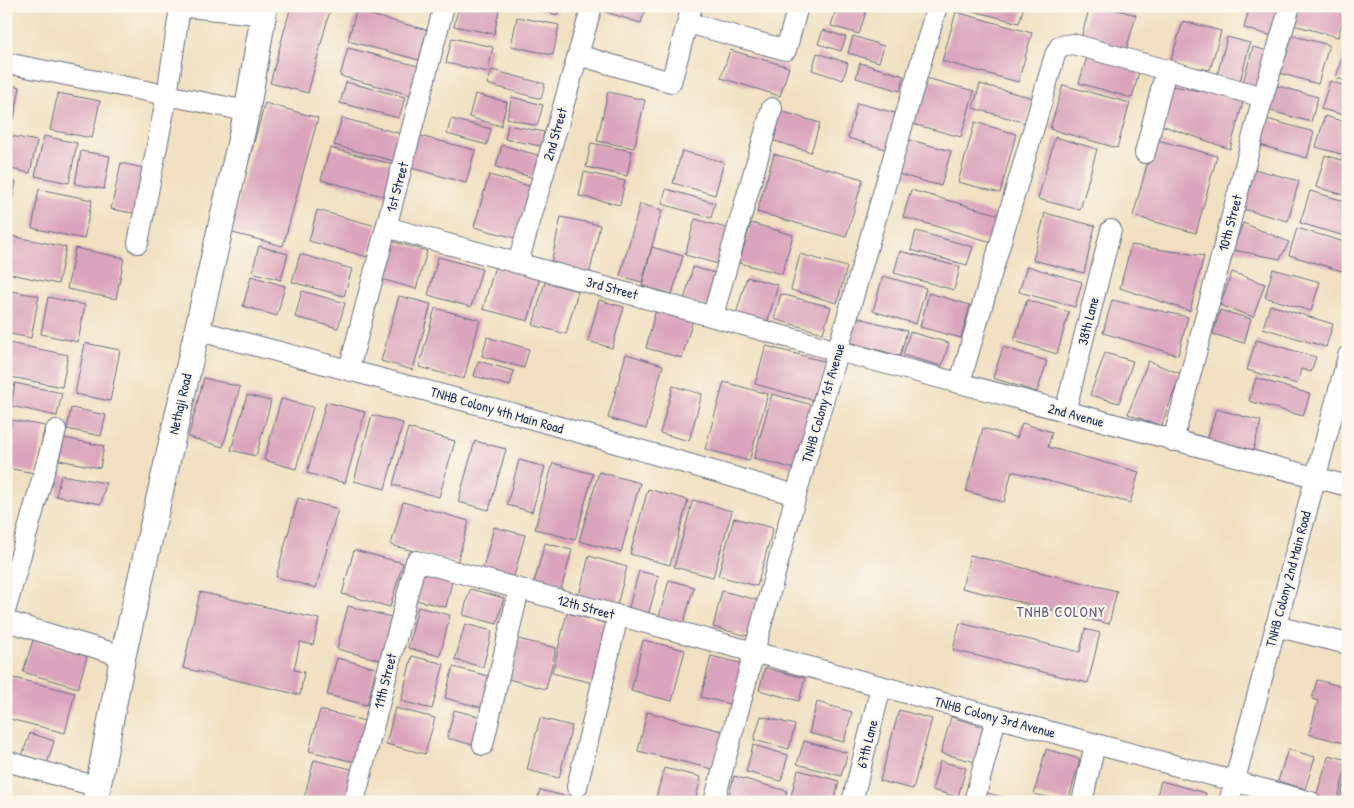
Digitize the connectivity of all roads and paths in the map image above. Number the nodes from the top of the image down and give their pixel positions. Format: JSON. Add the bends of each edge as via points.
{"nodes":[{"id":1,"x":180,"y":6,"type":"edge"},
{"id":2,"x":444,"y":6,"type":"edge"},
{"id":3,"x":592,"y":6,"type":"edge"},
{"id":4,"x":798,"y":6,"type":"edge"},
{"id":5,"x":937,"y":6,"type":"edge"},
{"id":6,"x":1290,"y":6,"type":"edge"},
{"id":7,"x":264,"y":11,"type":"edge"},
{"id":8,"x":690,"y":15,"type":"edge"},
{"id":9,"x":578,"y":55,"type":"junction"},
{"id":10,"x":6,"y":63,"type":"edge"},
{"id":11,"x":1166,"y":70,"type":"junction"},
{"id":12,"x":166,"y":95,"type":"junction"},
{"id":13,"x":1263,"y":97,"type":"junction"},
{"id":14,"x":772,"y":108,"type":"dead end"},
{"id":15,"x":247,"y":111,"type":"junction"},
{"id":16,"x":1145,"y":153,"type":"dead end"},
{"id":17,"x":386,"y":227,"type":"junction"},
{"id":18,"x":1111,"y":230,"type":"dead end"},
{"id":19,"x":138,"y":243,"type":"dead end"},
{"id":20,"x":518,"y":262,"type":"junction"},
{"id":21,"x":713,"y":315,"type":"junction"},
{"id":22,"x":196,"y":330,"type":"junction"},
{"id":23,"x":838,"y":350,"type":"junction"},
{"id":24,"x":1348,"y":356,"type":"edge"},
{"id":25,"x":349,"y":369,"type":"junction"},
{"id":26,"x":960,"y":382,"type":"junction"},
{"id":27,"x":1065,"y":412,"type":"junction"},
{"id":28,"x":56,"y":430,"type":"dead end"},
{"id":29,"x":1174,"y":441,"type":"junction"},
{"id":30,"x":1314,"y":477,"type":"junction"},
{"id":31,"x":1348,"y":486,"type":"edge"},
{"id":32,"x":796,"y":495,"type":"junction"},
{"id":33,"x":416,"y":561,"type":"joint"},
{"id":34,"x":519,"y":589,"type":"junction"},
{"id":35,"x":6,"y":608,"type":"edge"},
{"id":36,"x":618,"y":616,"type":"junction"},
{"id":37,"x":6,"y":621,"type":"edge"},
{"id":38,"x":1275,"y":626,"type":"junction"},
{"id":39,"x":1348,"y":644,"type":"edge"},
{"id":40,"x":755,"y":653,"type":"junction"},
{"id":41,"x":123,"y":656,"type":"junction"},
{"id":42,"x":881,"y":686,"type":"junction"},
{"id":43,"x":996,"y":718,"type":"junction"},
{"id":44,"x":1096,"y":744,"type":"junction"},
{"id":45,"x":483,"y":746,"type":"dead end"},
{"id":46,"x":6,"y":761,"type":"edge"},
{"id":47,"x":1234,"y":781,"type":"junction"},
{"id":48,"x":577,"y":788,"type":"dead end"},
{"id":49,"x":96,"y":795,"type":"edge"},
{"id":50,"x":354,"y":802,"type":"edge"},
{"id":51,"x":714,"y":802,"type":"edge"},
{"id":52,"x":852,"y":802,"type":"edge"},
{"id":53,"x":974,"y":802,"type":"edge"},
{"id":54,"x":1082,"y":802,"type":"edge"},
{"id":55,"x":1229,"y":802,"type":"edge"},
{"id":56,"x":1311,"y":802,"type":"edge"}],
"edges":[{"from":1,"to":7,"type":"street"},
{"from":1,"to":12,"type":"street"},
{"from":2,"to":17,"type":"street","name":"1st Street"},
{"from":3,"to":9,"type":"street","name":"2nd Street"},
{"from":4,"to":8,"type":"street","via":[[786,50]]},
{"from":5,"to":23,"type":"street","name":"TNHB Colony 1st Avenue"},
{"from":6,"to":13,"type":"street","name":"10th Street"},
{"from":7,"to":15,"type":"street","name":"Nethaji Road"},
{"from":8,"to":9,"type":"street","via":[[671,82]]},
{"from":9,"to":20,"type":"street","name":"2nd Street"},
{"from":10,"to":12,"type":"street"},
{"from":11,"to":13,"type":"street"},
{"from":11,"to":16,"type":"street"},
{"from":11,"to":26,"type":"street","via":[[1073,44],[1057,49]]},
{"from":12,"to":15,"type":"street"},
{"from":12,"to":19,"type":"street"},
{"from":13,"to":29,"type":"street","name":"10th Street"},
{"from":14,"to":21,"type":"street"},
{"from":15,"to":22,"type":"street","name":"Nethaji Road"},
{"from":17,"to":20,"type":"street","name":"3rd Street"},
{"from":17,"to":25,"type":"street","name":"1st Street"},
{"from":18,"to":27,"type":"street","name":"38th Lane"},
{"from":20,"to":21,"type":"street","name":"3rd Street"},
{"from":21,"to":23,"type":"street","name":"3rd Street"},
{"from":22,"to":25,"type":"street","name":"TNHB Colony 4th Main Road"},
{"from":22,"to":41,"type":"street","name":"Nethaji Road"},
{"from":23,"to":26,"type":"street","name":"2nd Avenue"},
{"from":23,"to":32,"type":"street","name":"TNHB Colony 1st Avenue"},
{"from":24,"to":30,"type":"street","name":"TNHB Colony 2nd Main Road"},
{"from":25,"to":32,"type":"street","name":"TNHB Colony 4th Main Road"},
{"from":26,"to":27,"type":"street","name":"2nd Avenue"},
{"from":27,"to":29,"type":"street","name":"2nd Avenue"},
{"from":28,"to":35,"type":"street"},
{"from":29,"to":30,"type":"street","name":"2nd Avenue"},
{"from":30,"to":31,"type":"street","name":"2nd Avenue"},
{"from":30,"to":38,"type":"street","name":"TNHB Colony 2nd Main Road"},
{"from":32,"to":40,"type":"street","name":"TNHB Colony 1st Avenue"},
{"from":33,"to":34,"type":"street","name":"12th Street"},
{"from":33,"to":50,"type":"street","name":"11th Street"},
{"from":34,"to":36,"type":"street","name":"12th Street"},
{"from":34,"to":45,"type":"street"},
{"from":36,"to":40,"type":"street","name":"12th Street"},
{"from":36,"to":48,"type":"street"},
{"from":37,"to":41,"type":"street"},
{"from":38,"to":39,"type":"street"},
{"from":38,"to":47,"type":"street","name":"TNHB Colony 2nd Main Road"},
{"from":40,"to":42,"type":"street","name":"TNHB Colony 3rd Avenue"},
{"from":40,"to":51,"type":"street","name":"TNHB Colony 1st Avenue"},
{"from":41,"to":49,"type":"street","name":"Nethaji Road"},
{"from":42,"to":43,"type":"street","name":"TNHB Colony 3rd Avenue"},
{"from":42,"to":52,"type":"street","name":"67th Lane"},
{"from":43,"to":44,"type":"street","name":"TNHB Colony 3rd Avenue"},
{"from":43,"to":53,"type":"street"},
{"from":44,"to":47,"type":"street","name":"TNHB Colony 3rd Avenue"},
{"from":44,"to":54,"type":"street"},
{"from":46,"to":49,"type":"street"},
{"from":47,"to":55,"type":"street","name":"TNHB Colony 2nd Main Road"},
{"from":47,"to":56,"type":"street","name":"TNHB Colony 3rd Avenue"}]}
